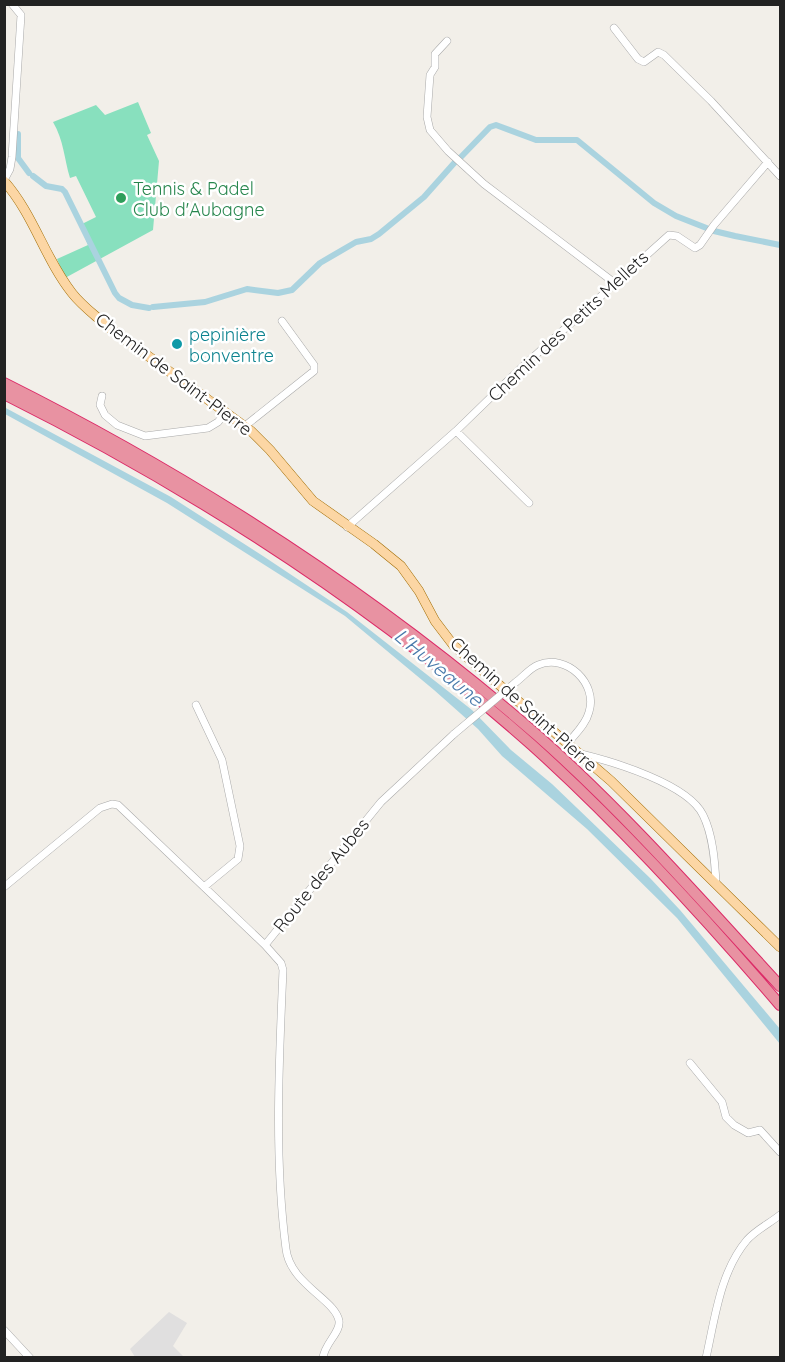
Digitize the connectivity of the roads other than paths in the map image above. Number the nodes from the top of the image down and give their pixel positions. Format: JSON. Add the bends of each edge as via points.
{"nodes":[{"id":1,"x":12,"y":4,"type":"edge"},
{"id":2,"x":614,"y":28,"type":"dead end"},
{"id":3,"x":447,"y":41,"type":"dead end"},
{"id":4,"x":768,"y":162,"type":"junction"},
{"id":5,"x":780,"y":176,"type":"edge"},
{"id":6,"x":4,"y":180,"type":"edge"},
{"id":7,"x":616,"y":284,"type":"junction"},
{"id":8,"x":282,"y":321,"type":"dead end"},
{"id":9,"x":4,"y":383,"type":"edge"},
{"id":10,"x":4,"y":394,"type":"edge"},
{"id":11,"x":102,"y":396,"type":"dead end"},
{"id":12,"x":226,"y":412,"type":"junction"},
{"id":13,"x":245,"y":426,"type":"junction"},
{"id":14,"x":456,"y":431,"type":"junction"},
{"id":15,"x":529,"y":502,"type":"dead end"},
{"id":16,"x":347,"y":527,"type":"junction"},
{"id":17,"x":196,"y":705,"type":"dead end"},
{"id":18,"x":568,"y":743,"type":"junction"},
{"id":19,"x":581,"y":754,"type":"junction"},
{"id":20,"x":716,"y":884,"type":"junction"},
{"id":21,"x":4,"y":887,"type":"edge"},
{"id":22,"x":204,"y":887,"type":"junction"},
{"id":23,"x":734,"y":935,"type":"junction"},
{"id":24,"x":265,"y":945,"type":"junction"},
{"id":25,"x":780,"y":947,"type":"edge"},
{"id":26,"x":780,"y":986,"type":"edge"},
{"id":27,"x":780,"y":991,"type":"edge"},
{"id":28,"x":780,"y":1005,"type":"edge"},
{"id":29,"x":690,"y":1063,"type":"dead end"},
{"id":30,"x":780,"y":1152,"type":"edge"},
{"id":31,"x":780,"y":1215,"type":"edge"},
{"id":32,"x":4,"y":1330,"type":"edge"},
{"id":33,"x":30,"y":1358,"type":"edge"},
{"id":34,"x":322,"y":1358,"type":"edge"},
{"id":35,"x":706,"y":1358,"type":"edge"}],
"edges":[{"from":1,"to":6,"type":"street","via":[[21,15],[12,157]]},
{"from":2,"to":4,"type":"street","via":[[638,60],[644,62],[654,53],[664,54]]},
{"from":3,"to":7,"type":"street","via":[[435,54],[435,67],[430,75],[430,130],[484,184]]},
{"from":4,"to":5,"type":"street"},
{"from":4,"to":7,"type":"street","name":"Chemin des Petits Mellets","via":[[700,245],[695,248],[669,235]]},
{"from":6,"to":12,"type":"main road","name":"Chemin de Saint-Pierre","via":[[19,198],[59,273],[87,309]]},
{"from":7,"to":14,"type":"street","name":"Chemin des Petits Mellets"},
{"from":8,"to":13,"type":"street","via":[[314,365],[314,371]]},
{"from":9,"to":23,"type":"highway","via":[[182,479],[296,550],[378,608],[540,738],[614,808]]},
{"from":10,"to":28,"type":"highway","via":[[176,486],[373,616],[458,683],[608,816]]},
{"from":11,"to":12,"type":"street","via":[[100,405],[105,415],[117,425],[145,436],[208,428]]},
{"from":12,"to":13,"type":"main road","name":"Chemin de Saint-Pierre"},
{"from":13,"to":16,"type":"main road","name":"Chemin de Saint-Pierre","via":[[313,501]]},
{"from":14,"to":15,"type":"street"},
{"from":14,"to":16,"type":"street","name":"Chemin des Petits Mellets"},
{"from":16,"to":18,"type":"main road","name":"Chemin de Saint-Pierre","via":[[400,566],[454,646]]},
{"from":17,"to":22,"type":"street","via":[[222,760],[240,846],[238,859]]},
{"from":18,"to":19,"type":"main road","name":"Chemin de Saint-Pierre"},
{"from":18,"to":24,"type":"street","name":"Route des Aubes","bridge":true,"via":[[585,723],[590,692],[570,667],[555,662],[538,665],[454,734],[377,806]]},
{"from":19,"to":20,"type":"main road","name":"Chemin de Saint-Pierre"},
{"from":19,"to":20,"type":"street","via":[[616,763],[690,798],[704,816],[709,832]]},
{"from":20,"to":25,"type":"main road","name":"Chemin de Saint-Pierre"},
{"from":21,"to":22,"type":"street","via":[[92,814],[112,804],[124,809]]},
{"from":22,"to":24,"type":"street"},
{"from":23,"to":26,"type":"highway"},
{"from":23,"to":27,"type":"highway"},
{"from":24,"to":34,"type":"street","name":"Route des Aubes","via":[[283,970],[278,1085],[286,1250],[294,1271],[333,1310],[340,1324]]},
{"from":29,"to":30,"type":"street","via":[[722,1102],[726,1117],[734,1125],[748,1133],[760,1130]]},
{"from":31,"to":35,"type":"street","via":[[747,1240],[734,1262],[721,1289]]},
{"from":32,"to":33,"type":"street"}]}
